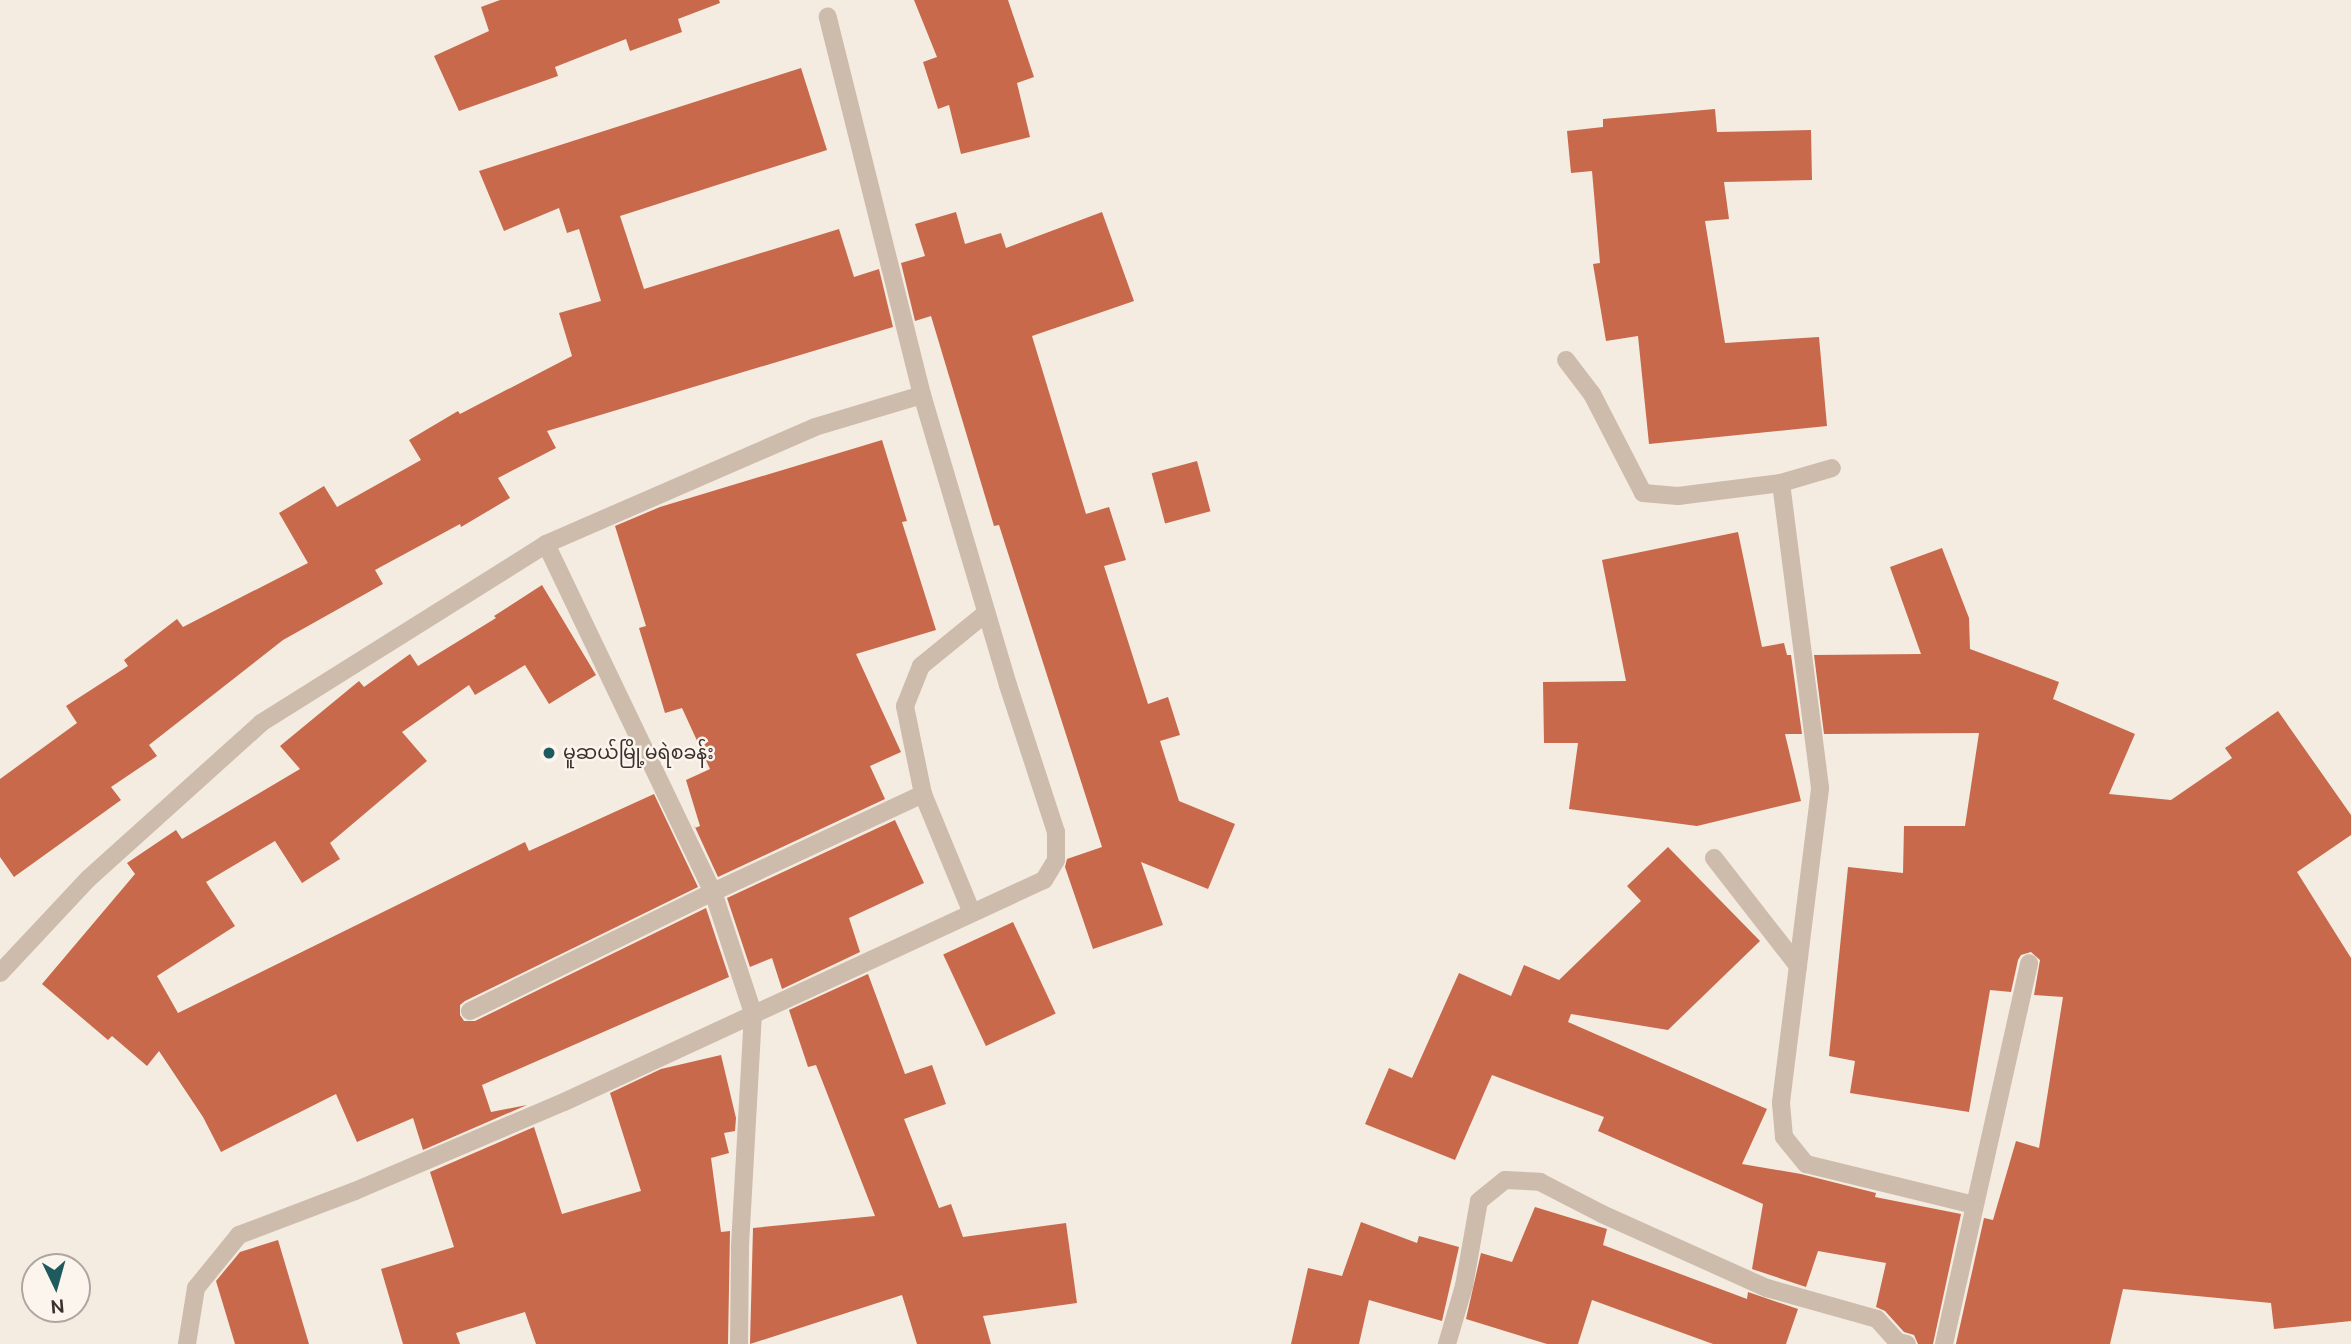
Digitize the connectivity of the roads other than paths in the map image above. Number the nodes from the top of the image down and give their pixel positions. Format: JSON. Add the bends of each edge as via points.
{"nodes":[{"id":1,"x":828,"y":17,"type":"dead end"},
{"id":2,"x":1566,"y":360,"type":"dead end"},
{"id":3,"x":922,"y":395,"type":"junction"},
{"id":4,"x":1832,"y":468,"type":"dead end"},
{"id":5,"x":1781,"y":483,"type":"junction"},
{"id":6,"x":546,"y":544,"type":"junction"},
{"id":7,"x":986,"y":613,"type":"junction"},
{"id":8,"x":923,"y":794,"type":"junction"},
{"id":9,"x":1714,"y":858,"type":"dead end"},
{"id":10,"x":713,"y":892,"type":"junction"},
{"id":11,"x":972,"y":913,"type":"junction"},
{"id":12,"x":2029,"y":963,"type":"dead end"},
{"id":13,"x":1798,"y":966,"type":"junction"},
{"id":14,"x":0,"y":973,"type":"edge"},
{"id":15,"x":470,"y":1011,"type":"dead end"},
{"id":16,"x":753,"y":1013,"type":"junction"},
{"id":17,"x":1975,"y":1205,"type":"junction"},
{"id":18,"x":187,"y":1344,"type":"edge"},
{"id":19,"x":739,"y":1344,"type":"edge"},
{"id":20,"x":1447,"y":1344,"type":"edge"},
{"id":21,"x":1907,"y":1344,"type":"edge"},
{"id":22,"x":1944,"y":1344,"type":"edge"}],
"edges":[{"from":1,"to":3,"type":"street"},
{"from":2,"to":5,"type":"street","via":[[1592,394],[1643,494],[1678,496]]},
{"from":3,"to":6,"type":"street","via":[[815,427]]},
{"from":3,"to":7,"type":"street"},
{"from":4,"to":5,"type":"street"},
{"from":5,"to":13,"type":"street","via":[[1820,789]]},
{"from":6,"to":10,"type":"street"},
{"from":6,"to":14,"type":"street","via":[[261,723],[88,879]]},
{"from":7,"to":8,"type":"street","via":[[921,666],[905,706]]},
{"from":7,"to":11,"type":"street","via":[[1056,831],[1056,860],[1044,880]]},
{"from":8,"to":10,"type":"street"},
{"from":8,"to":11,"type":"street"},
{"from":9,"to":13,"type":"street"},
{"from":10,"to":15,"type":"street"},
{"from":10,"to":16,"type":"street"},
{"from":11,"to":16,"type":"street"},
{"from":12,"to":17,"type":"street"},
{"from":13,"to":17,"type":"street","via":[[1781,1103],[1784,1137],[1805,1164]]},
{"from":16,"to":18,"type":"street","via":[[564,1102],[239,1235],[196,1288]]},
{"from":16,"to":19,"type":"street"},
{"from":17,"to":22,"type":"street"},
{"from":20,"to":21,"type":"street","via":[[1464,1286],[1479,1201],[1505,1180],[1540,1182],[1767,1288],[1877,1319],[1898,1342]]}]}
